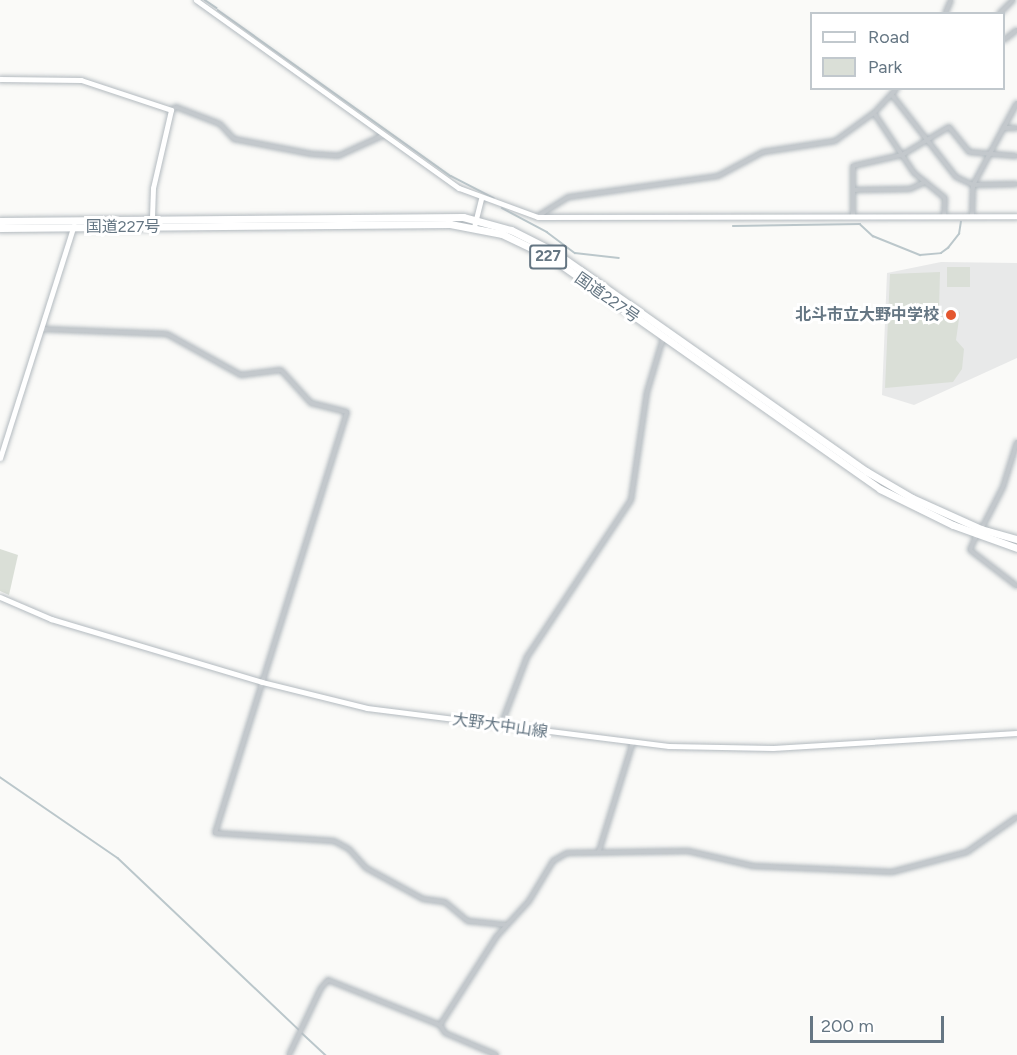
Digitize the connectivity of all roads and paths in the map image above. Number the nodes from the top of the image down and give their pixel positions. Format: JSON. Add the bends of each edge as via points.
{"nodes":[{"id":1,"x":196,"y":0,"type":"edge"},
{"id":2,"x":1013,"y":0,"type":"edge"},
{"id":3,"x":1001,"y":12,"type":"edge"},
{"id":4,"x":1017,"y":30,"type":"edge"},
{"id":5,"x":1005,"y":39,"type":"edge"},
{"id":6,"x":0,"y":80,"type":"edge"},
{"id":7,"x":896,"y":90,"type":"edge"},
{"id":8,"x":892,"y":95,"type":"junction"},
{"id":9,"x":1017,"y":103,"type":"edge"},
{"id":10,"x":171,"y":110,"type":"junction"},
{"id":11,"x":874,"y":113,"type":"junction"},
{"id":12,"x":1002,"y":128,"type":"junction"},
{"id":13,"x":1017,"y":128,"type":"edge"},
{"id":14,"x":384,"y":135,"type":"junction"},
{"id":15,"x":925,"y":140,"type":"junction"},
{"id":16,"x":902,"y":155,"type":"junction"},
{"id":17,"x":987,"y":156,"type":"junction"},
{"id":18,"x":1017,"y":156,"type":"edge"},
{"id":19,"x":925,"y":182,"type":"junction"},
{"id":20,"x":1017,"y":184,"type":"edge"},
{"id":21,"x":973,"y":185,"type":"junction"},
{"id":22,"x":853,"y":190,"type":"junction"},
{"id":23,"x":481,"y":198,"type":"junction"},
{"id":24,"x":944,"y":216,"type":"junction"},
{"id":25,"x":972,"y":216,"type":"junction"},
{"id":26,"x":1017,"y":216,"type":"edge"},
{"id":27,"x":538,"y":217,"type":"junction"},
{"id":28,"x":853,"y":217,"type":"junction"},
{"id":29,"x":0,"y":221,"type":"edge"},
{"id":30,"x":152,"y":223,"type":"junction"},
{"id":31,"x":474,"y":223,"type":"junction"},
{"id":32,"x":75,"y":224,"type":"junction"},
{"id":33,"x":0,"y":228,"type":"edge"},
{"id":34,"x":40,"y":329,"type":"junction"},
{"id":35,"x":664,"y":334,"type":"junction"},
{"id":36,"x":1017,"y":442,"type":"edge"},
{"id":37,"x":0,"y":458,"type":"edge"},
{"id":38,"x":979,"y":532,"type":"junction"},
{"id":39,"x":1017,"y":539,"type":"edge"},
{"id":40,"x":1017,"y":548,"type":"edge"},
{"id":41,"x":1017,"y":586,"type":"edge"},
{"id":42,"x":0,"y":597,"type":"edge"},
{"id":43,"x":262,"y":682,"type":"junction"},
{"id":44,"x":501,"y":726,"type":"junction"},
{"id":45,"x":1017,"y":733,"type":"edge"},
{"id":46,"x":633,"y":742,"type":"junction"},
{"id":47,"x":1017,"y":818,"type":"edge"},
{"id":48,"x":599,"y":851,"type":"junction"},
{"id":49,"x":507,"y":925,"type":"junction"},
{"id":50,"x":440,"y":1025,"type":"junction"},
{"id":51,"x":289,"y":1055,"type":"edge"},
{"id":52,"x":497,"y":1055,"type":"edge"}],
"edges":[{"from":1,"to":14,"type":"street"},
{"from":2,"to":3,"type":"street"},
{"from":4,"to":5,"type":"street"},
{"from":6,"to":10,"type":"street","via":[[81,80]]},
{"from":7,"to":8,"type":"street"},
{"from":8,"to":11,"type":"street"},
{"from":8,"to":15,"type":"street"},
{"from":9,"to":12,"type":"street"},
{"from":10,"to":14,"type":"street","via":[[176,107],[220,124],[234,139],[312,154],[338,156]]},
{"from":10,"to":30,"type":"street","via":[[153,188]]},
{"from":11,"to":16,"type":"street"},
{"from":11,"to":27,"type":"street","via":[[835,141],[763,152],[718,176],[569,197]]},
{"from":12,"to":13,"type":"street"},
{"from":12,"to":17,"type":"street"},
{"from":14,"to":23,"type":"street","via":[[459,188]]},
{"from":15,"to":16,"type":"street"},
{"from":15,"to":17,"type":"street","via":[[949,127],[969,152]]},
{"from":15,"to":21,"type":"street","via":[[956,177]]},
{"from":16,"to":19,"type":"street"},
{"from":16,"to":22,"type":"street","via":[[853,166]]},
{"from":17,"to":18,"type":"street"},
{"from":17,"to":21,"type":"street"},
{"from":19,"to":22,"type":"street","via":[[910,189]]},
{"from":19,"to":24,"type":"street","via":[[945,198]]},
{"from":20,"to":21,"type":"street"},
{"from":21,"to":25,"type":"street"},
{"from":22,"to":28,"type":"street"},
{"from":23,"to":27,"type":"street"},
{"from":23,"to":31,"type":"street"},
{"from":24,"to":25,"type":"street"},
{"from":24,"to":28,"type":"street"},
{"from":25,"to":26,"type":"street"},
{"from":27,"to":28,"type":"street"},
{"from":29,"to":32,"type":"highway","name":"国道227号","number":"227"},
{"from":30,"to":31,"type":"highway","name":"国道227号","number":"227"},
{"from":30,"to":32,"type":"highway","name":"国道227号","number":"227"},
{"from":31,"to":35,"type":"highway","name":"国道227号","number":"227","via":[[520,240],[550,257]]},
{"from":32,"to":33,"type":"highway","name":"国道227号","number":"227"},
{"from":32,"to":34,"type":"street"},
{"from":34,"to":37,"type":"street"},
{"from":34,"to":43,"type":"street","via":[[167,334],[241,375],[281,370],[311,403],[347,412]]},
{"from":35,"to":38,"type":"highway","name":"国道227号","number":"227","via":[[880,489]]},
{"from":35,"to":44,"type":"street","via":[[647,392],[634,493],[527,657]]},
{"from":36,"to":38,"type":"street","via":[[1003,487]]},
{"from":38,"to":39,"type":"highway","name":"国道227号","number":"227"},
{"from":38,"to":40,"type":"highway","name":"国道227号","number":"227"},
{"from":38,"to":41,"type":"street","via":[[970,550]]},
{"from":42,"to":43,"type":"street","name":"大野大中山線","via":[[51,619]]},
{"from":43,"to":44,"type":"street","name":"大野大中山線","via":[[339,704]]},
{"from":43,"to":49,"type":"street","via":[[215,833],[334,841],[349,849],[366,868],[423,898],[445,902],[468,921]]},
{"from":44,"to":46,"type":"street","name":"大野大中山線"},
{"from":45,"to":46,"type":"street","name":"大野大中山線","via":[[773,748]]},
{"from":46,"to":48,"type":"street"},
{"from":47,"to":48,"type":"street","via":[[967,852],[892,872],[767,867],[688,851]]},
{"from":48,"to":49,"type":"street","via":[[574,852],[554,861],[529,901]]},
{"from":49,"to":50,"type":"street"},
{"from":50,"to":51,"type":"street","via":[[328,980]]},
{"from":50,"to":52,"type":"street","via":[[445,1033]]}]}
